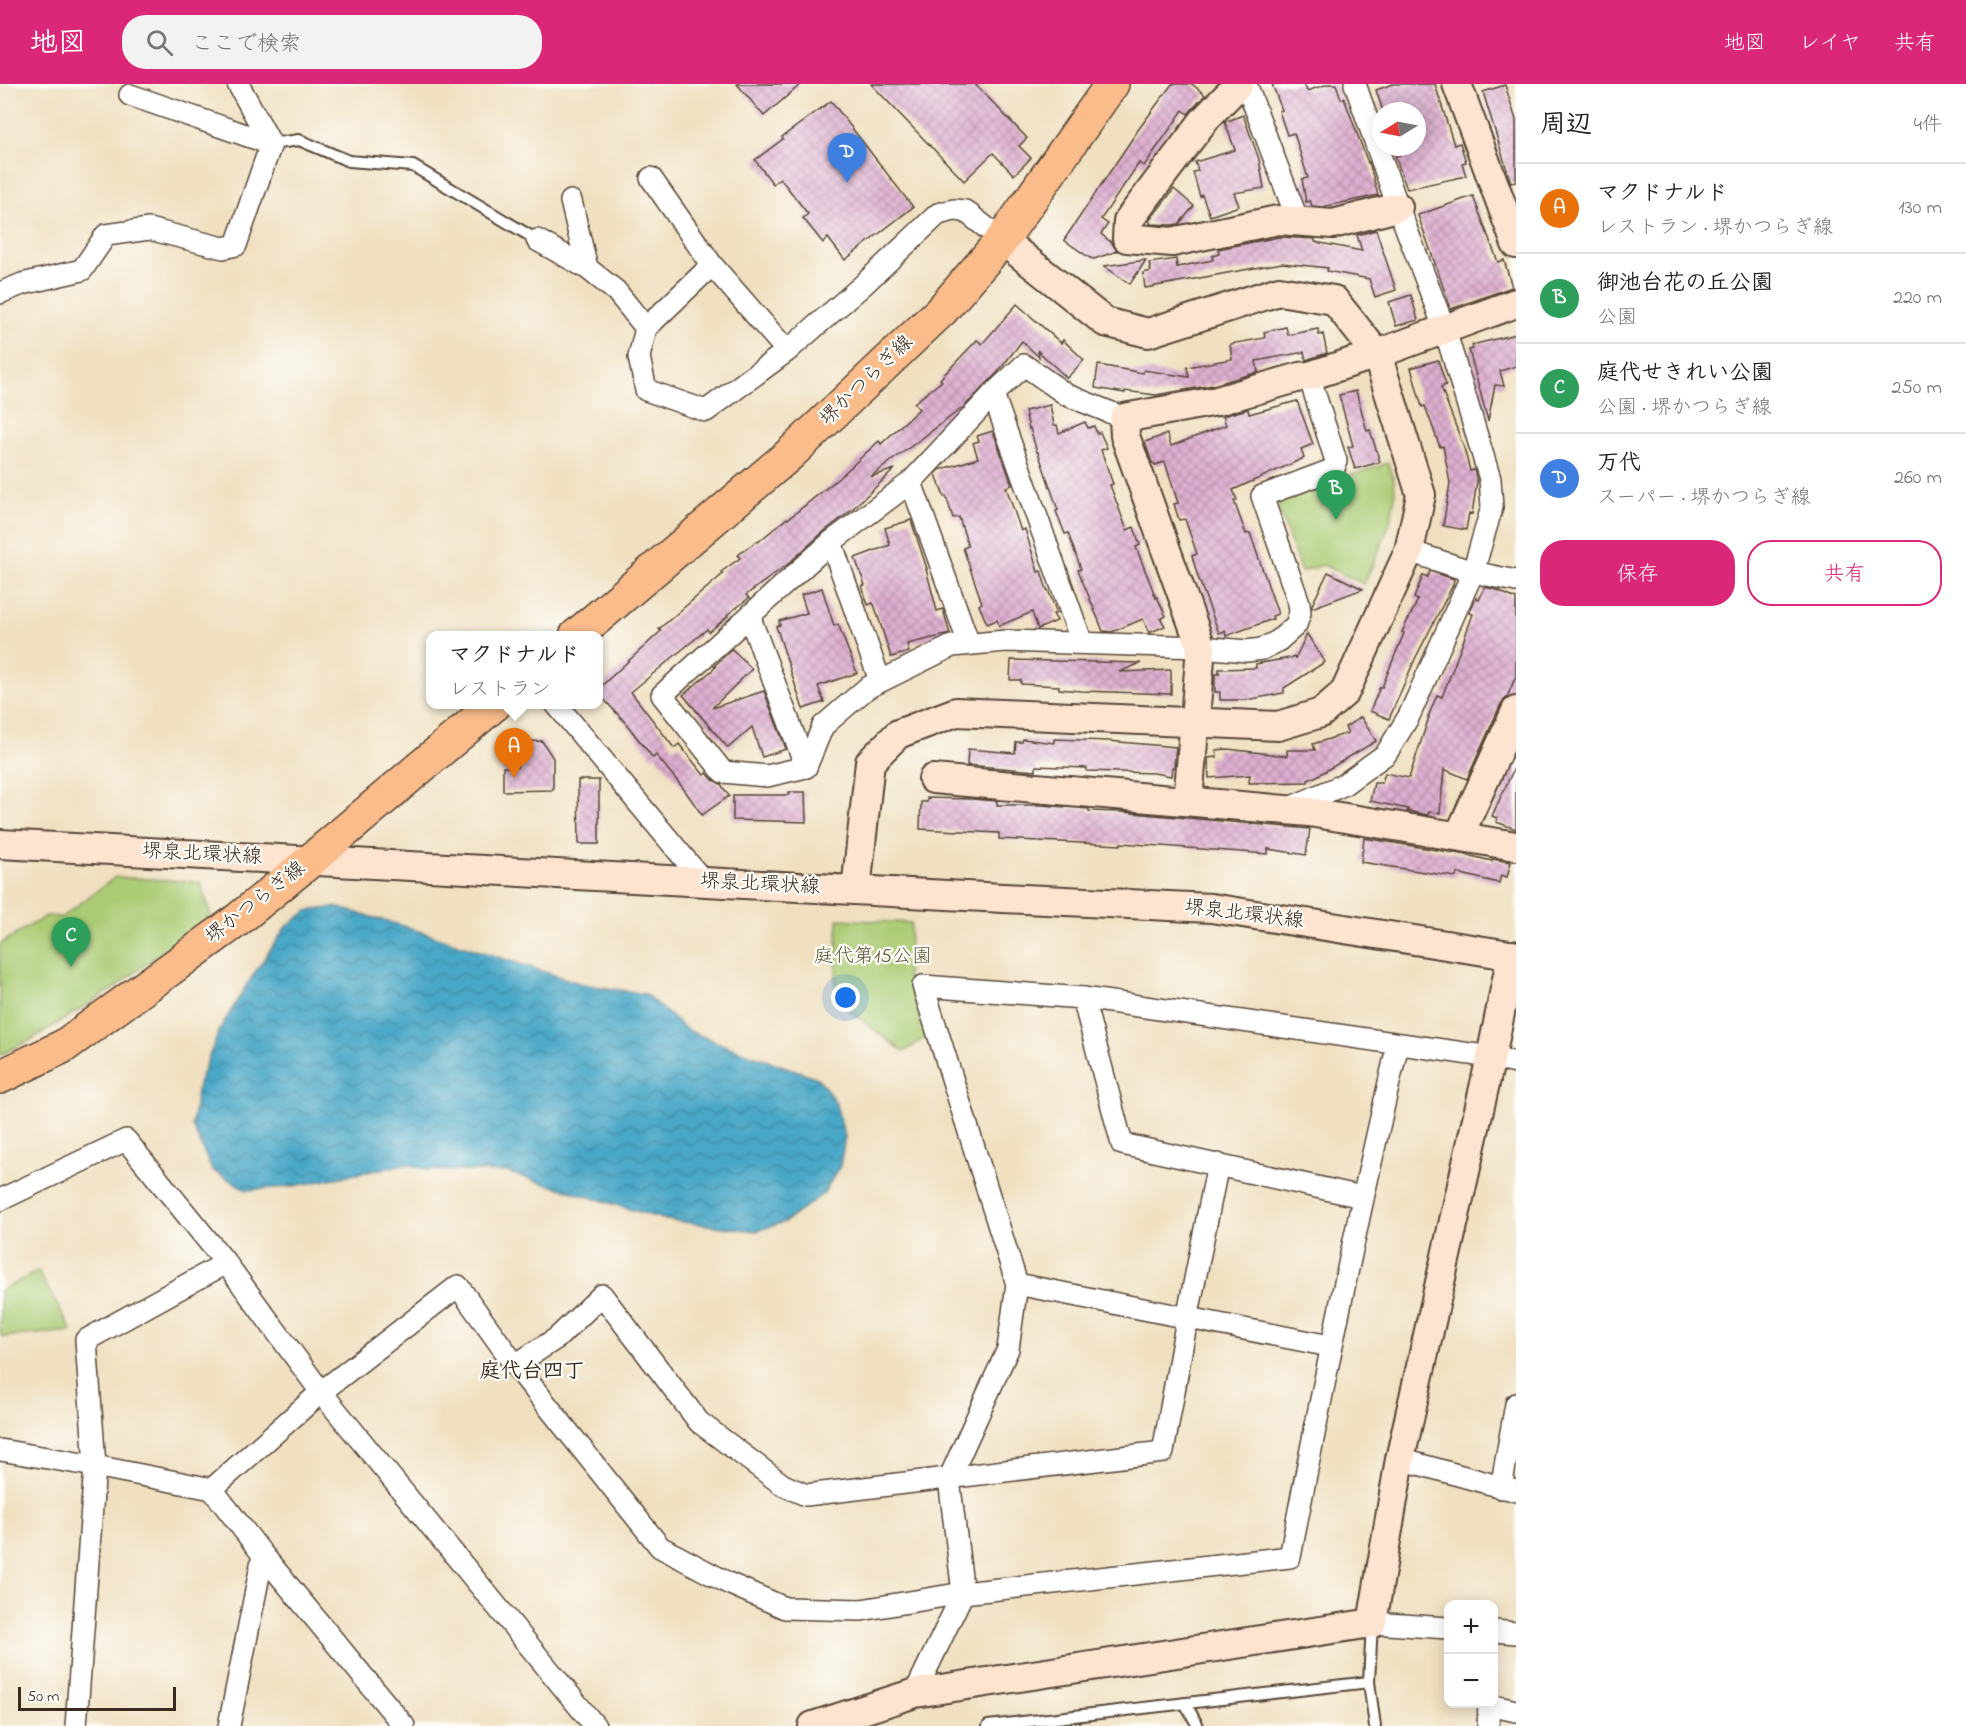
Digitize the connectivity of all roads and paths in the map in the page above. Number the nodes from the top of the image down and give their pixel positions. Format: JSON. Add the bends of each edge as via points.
{"nodes":[{"id":1,"x":238,"y":84,"type":"edge"},
{"id":2,"x":1112,"y":84,"type":"edge"},
{"id":3,"x":1239,"y":84,"type":"edge"},
{"id":4,"x":1246,"y":84,"type":"edge"},
{"id":5,"x":1355,"y":84,"type":"edge"},
{"id":6,"x":1457,"y":84,"type":"edge"},
{"id":7,"x":130,"y":95,"type":"dead end"},
{"id":8,"x":271,"y":144,"type":"junction"},
{"id":9,"x":651,"y":178,"type":"dead end"},
{"id":10,"x":571,"y":201,"type":"dead end"},
{"id":11,"x":1398,"y":207,"type":"junction"},
{"id":12,"x":1298,"y":221,"type":"junction"},
{"id":13,"x":537,"y":240,"type":"joint"},
{"id":14,"x":1002,"y":240,"type":"junction"},
{"id":15,"x":1516,"y":244,"type":"edge"},
{"id":16,"x":711,"y":265,"type":"junction"},
{"id":17,"x":587,"y":268,"type":"junction"},
{"id":18,"x":0,"y":293,"type":"edge"},
{"id":19,"x":1516,"y":303,"type":"edge"},
{"id":20,"x":646,"y":328,"type":"junction"},
{"id":21,"x":1445,"y":330,"type":"junction"},
{"id":22,"x":787,"y":351,"type":"junction"},
{"id":23,"x":1377,"y":354,"type":"junction"},
{"id":24,"x":1309,"y":376,"type":"junction"},
{"id":25,"x":993,"y":394,"type":"junction"},
{"id":26,"x":1124,"y":418,"type":"junction"},
{"id":27,"x":911,"y":482,"type":"junction"},
{"id":28,"x":831,"y":542,"type":"junction"},
{"id":29,"x":1409,"y":551,"type":"junction"},
{"id":30,"x":1473,"y":573,"type":"junction"},
{"id":31,"x":1516,"y":581,"type":"edge"},
{"id":32,"x":750,"y":618,"type":"junction"},
{"id":33,"x":582,"y":631,"type":"edge"},
{"id":34,"x":969,"y":644,"type":"junction"},
{"id":35,"x":1082,"y":644,"type":"junction"},
{"id":36,"x":1201,"y":647,"type":"junction"},
{"id":37,"x":880,"y":681,"type":"junction"},
{"id":38,"x":490,"y":709,"type":"edge"},
{"id":39,"x":559,"y":709,"type":"edge"},
{"id":40,"x":1516,"y":711,"type":"edge"},
{"id":41,"x":1193,"y":722,"type":"junction"},
{"id":42,"x":806,"y":767,"type":"junction"},
{"id":43,"x":933,"y":779,"type":"dead end"},
{"id":44,"x":1188,"y":801,"type":"junction"},
{"id":45,"x":1286,"y":810,"type":"junction"},
{"id":46,"x":1459,"y":836,"type":"junction"},
{"id":47,"x":0,"y":844,"type":"edge"},
{"id":48,"x":1516,"y":846,"type":"edge"},
{"id":49,"x":312,"y":860,"type":"junction"},
{"id":50,"x":704,"y":882,"type":"junction"},
{"id":51,"x":856,"y":890,"type":"junction"},
{"id":52,"x":1514,"y":956,"type":"edge"},
{"id":53,"x":1083,"y":998,"type":"junction"},
{"id":54,"x":1398,"y":1044,"type":"junction"},
{"id":55,"x":1503,"y":1060,"type":"edge"},
{"id":56,"x":0,"y":1077,"type":"edge"},
{"id":57,"x":1218,"y":1164,"type":"junction"},
{"id":58,"x":1362,"y":1197,"type":"junction"},
{"id":59,"x":0,"y":1200,"type":"edge"},
{"id":60,"x":226,"y":1263,"type":"junction"},
{"id":61,"x":1017,"y":1284,"type":"junction"},
{"id":62,"x":1187,"y":1319,"type":"junction"},
{"id":63,"x":1330,"y":1346,"type":"junction"},
{"id":64,"x":515,"y":1365,"type":"junction"},
{"id":65,"x":321,"y":1392,"type":"junction"},
{"id":66,"x":1516,"y":1404,"type":"edge"},
{"id":67,"x":0,"y":1450,"type":"edge"},
{"id":68,"x":1400,"y":1459,"type":"junction"},
{"id":69,"x":95,"y":1466,"type":"junction"},
{"id":70,"x":949,"y":1479,"type":"junction"},
{"id":71,"x":212,"y":1489,"type":"junction"},
{"id":72,"x":1509,"y":1490,"type":"edge"},
{"id":73,"x":263,"y":1555,"type":"junction"},
{"id":74,"x":963,"y":1593,"type":"junction"},
{"id":75,"x":1372,"y":1623,"type":"junction"},
{"id":76,"x":1444,"y":1628,"type":"edge"},
{"id":77,"x":1498,"y":1631,"type":"edge"},
{"id":78,"x":1516,"y":1633,"type":"edge"},
{"id":79,"x":1369,"y":1682,"type":"junction"},
{"id":80,"x":915,"y":1693,"type":"junction"},
{"id":81,"x":1185,"y":1703,"type":"junction"},
{"id":82,"x":1516,"y":1711,"type":"edge"},
{"id":83,"x":1488,"y":1712,"type":"edge"},
{"id":84,"x":1002,"y":1725,"type":"edge"},
{"id":85,"x":76,"y":1726,"type":"edge"},
{"id":86,"x":229,"y":1726,"type":"edge"},
{"id":87,"x":404,"y":1726,"type":"edge"},
{"id":88,"x":595,"y":1726,"type":"edge"},
{"id":89,"x":813,"y":1726,"type":"edge"},
{"id":90,"x":988,"y":1726,"type":"edge"},
{"id":91,"x":1198,"y":1726,"type":"edge"},
{"id":92,"x":1375,"y":1726,"type":"edge"}],
"edges":[{"from":1,"to":8,"type":"street"},
{"from":2,"to":14,"type":"main road","name":"堺かつらぎ線"},
{"from":3,"to":12,"type":"street","via":[[1205,119],[1128,221],[1127,238],[1172,242],[1278,220]]},
{"from":4,"to":12,"type":"street"},
{"from":5,"to":11,"type":"street"},
{"from":6,"to":15,"type":"street"},
{"from":7,"to":8,"type":"street"},
{"from":8,"to":13,"type":"lane","via":[[299,140],[349,161],[413,166]]},
{"from":8,"to":18,"type":"street","via":[[236,245],[223,248],[149,229],[106,235],[82,270]]},
{"from":9,"to":16,"type":"street"},
{"from":10,"to":17,"type":"street"},
{"from":11,"to":12,"type":"street","via":[[1333,224]]},
{"from":11,"to":21,"type":"street"},
{"from":13,"to":17,"type":"street"},
{"from":14,"to":22,"type":"street","via":[[965,211],[938,214]]},
{"from":14,"to":23,"type":"street","via":[[1105,322],[1148,333],[1279,291],[1334,300]]},
{"from":14,"to":33,"type":"main road","name":"堺かつらぎ線","via":[[942,310],[790,454]]},
{"from":16,"to":20,"type":"street"},
{"from":16,"to":22,"type":"street"},
{"from":17,"to":20,"type":"street","via":[[616,291]]},
{"from":19,"to":21,"type":"street"},
{"from":20,"to":22,"type":"street","via":[[639,357],[645,390],[706,411]]},
{"from":21,"to":23,"type":"street"},
{"from":21,"to":30,"type":"street","via":[[1490,479],[1492,507]]},
{"from":23,"to":24,"type":"street"},
{"from":23,"to":29,"type":"street","via":[[1421,495]]},
{"from":24,"to":26,"type":"street","via":[[1217,401]]},
{"from":24,"to":36,"type":"street","via":[[1336,461],[1334,469],[1262,496],[1299,603],[1296,625],[1278,641],[1262,648],[1247,651]]},
{"from":25,"to":26,"type":"street","via":[[1024,365],[1067,395]]},
{"from":25,"to":27,"type":"street"},
{"from":25,"to":35,"type":"street"},
{"from":26,"to":36,"type":"street","via":[[1125,436]]},
{"from":27,"to":28,"type":"street"},
{"from":27,"to":34,"type":"street"},
{"from":28,"to":32,"type":"street"},
{"from":28,"to":37,"type":"street"},
{"from":29,"to":30,"type":"street"},
{"from":29,"to":41,"type":"street","via":[[1345,692],[1321,713],[1278,726]]},
{"from":30,"to":31,"type":"street"},
{"from":30,"to":45,"type":"street","via":[[1410,716],[1386,754],[1343,785]]},
{"from":32,"to":42,"type":"street"},
{"from":32,"to":42,"type":"street","via":[[662,695],[723,772],[767,776]]},
{"from":34,"to":35,"type":"street"},
{"from":34,"to":37,"type":"street","via":[[952,646]]},
{"from":35,"to":36,"type":"street"},
{"from":36,"to":41,"type":"street"},
{"from":37,"to":42,"type":"street","via":[[823,726]]},
{"from":38,"to":49,"type":"main road","name":"堺かつらぎ線"},
{"from":39,"to":50,"type":"street"},
{"from":40,"to":46,"type":"street"},
{"from":41,"to":44,"type":"street"},
{"from":41,"to":51,"type":"street","via":[[956,712],[898,734],[870,762]]},
{"from":43,"to":44,"type":"street"},
{"from":44,"to":45,"type":"street"},
{"from":45,"to":46,"type":"street"},
{"from":46,"to":48,"type":"street"},
{"from":47,"to":49,"type":"street","name":"堺泉北環状線"},
{"from":49,"to":50,"type":"street","name":"堺泉北環状線"},
{"from":49,"to":56,"type":"main road","name":"堺かつらぎ線","via":[[235,922],[64,1046]]},
{"from":50,"to":51,"type":"street","name":"堺泉北環状線"},
{"from":51,"to":52,"type":"street","name":"堺泉北環状線","via":[[1211,908]]},
{"from":52,"to":55,"type":"street"},
{"from":53,"to":54,"type":"street"},
{"from":53,"to":57,"type":"street","via":[[1122,1144]]},
{"from":53,"to":61,"type":"street","via":[[923,986]]},
{"from":54,"to":55,"type":"street"},
{"from":54,"to":58,"type":"street"},
{"from":55,"to":68,"type":"street"},
{"from":57,"to":58,"type":"street"},
{"from":57,"to":62,"type":"street"},
{"from":58,"to":63,"type":"street"},
{"from":59,"to":60,"type":"street","via":[[126,1140]]},
{"from":60,"to":65,"type":"street"},
{"from":60,"to":69,"type":"street","via":[[86,1340]]},
{"from":61,"to":62,"type":"street"},
{"from":61,"to":70,"type":"street","via":[[1008,1349]]},
{"from":62,"to":63,"type":"street"},
{"from":62,"to":70,"type":"street","via":[[1163,1452]]},
{"from":63,"to":74,"type":"street","via":[[1290,1557]]},
{"from":64,"to":65,"type":"street","via":[[458,1286]]},
{"from":64,"to":70,"type":"street","via":[[557,1338],[602,1295],[699,1422],[783,1485],[807,1495]]},
{"from":64,"to":74,"type":"street","via":[[660,1547],[728,1583],[784,1608],[861,1610]]},
{"from":65,"to":71,"type":"street"},
{"from":65,"to":88,"type":"street"},
{"from":66,"to":72,"type":"street"},
{"from":67,"to":69,"type":"street"},
{"from":68,"to":72,"type":"street"},
{"from":68,"to":75,"type":"street"},
{"from":69,"to":71,"type":"street"},
{"from":69,"to":85,"type":"street"},
{"from":70,"to":74,"type":"street"},
{"from":71,"to":73,"type":"street"},
{"from":73,"to":86,"type":"street"},
{"from":73,"to":87,"type":"street"},
{"from":74,"to":80,"type":"street"},
{"from":75,"to":76,"type":"street"},
{"from":75,"to":79,"type":"lane"},
{"from":75,"to":80,"type":"street"},
{"from":77,"to":78,"type":"street"},
{"from":79,"to":81,"type":"lane"},
{"from":79,"to":92,"type":"lane"},
{"from":80,"to":89,"type":"street"},
{"from":81,"to":84,"type":"lane"},
{"from":81,"to":91,"type":"lane"},
{"from":82,"to":83,"type":"street"},
{"from":84,"to":90,"type":"lane"}]}
